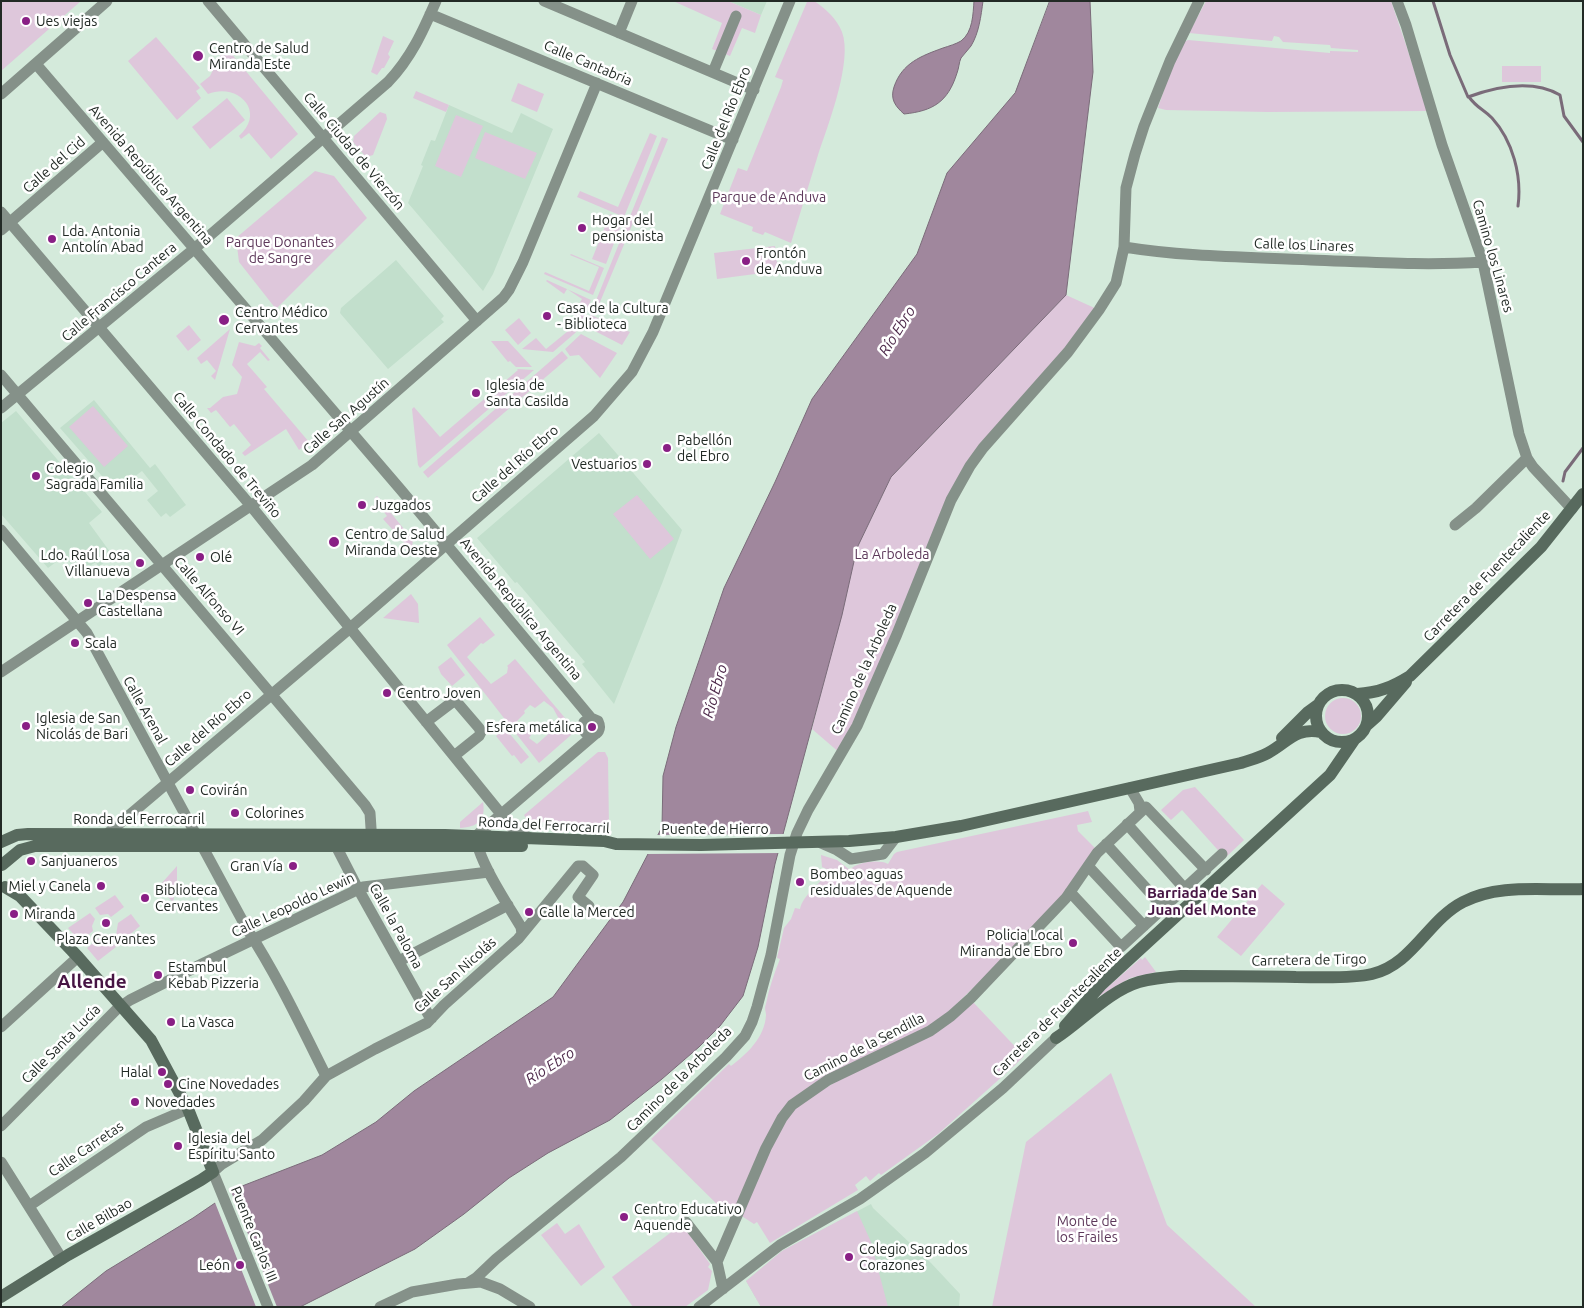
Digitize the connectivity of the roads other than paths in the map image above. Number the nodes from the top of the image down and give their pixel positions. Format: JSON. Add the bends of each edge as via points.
{"nodes":[{"id":1,"x":107,"y":1,"type":"edge"},
{"id":2,"x":208,"y":1,"type":"edge"},
{"id":3,"x":436,"y":1,"type":"edge"},
{"id":4,"x":544,"y":1,"type":"edge"},
{"id":5,"x":632,"y":1,"type":"edge"},
{"id":6,"x":790,"y":1,"type":"edge"},
{"id":7,"x":1199,"y":1,"type":"edge"},
{"id":8,"x":1397,"y":1,"type":"edge"},
{"id":9,"x":430,"y":14,"type":"junction"},
{"id":10,"x":736,"y":16,"type":"dead end"},
{"id":11,"x":619,"y":32,"type":"junction"},
{"id":12,"x":36,"y":64,"type":"junction"},
{"id":13,"x":714,"y":72,"type":"junction"},
{"id":14,"x":597,"y":83,"type":"junction"},
{"id":15,"x":754,"y":90,"type":"junction"},
{"id":16,"x":1,"y":94,"type":"edge"},
{"id":17,"x":322,"y":138,"type":"junction"},
{"id":18,"x":733,"y":140,"type":"junction"},
{"id":19,"x":103,"y":142,"type":"junction"},
{"id":20,"x":1,"y":212,"type":"edge"},
{"id":21,"x":6,"y":226,"type":"edge"},
{"id":22,"x":1124,"y":247,"type":"junction"},
{"id":23,"x":194,"y":249,"type":"junction"},
{"id":24,"x":1483,"y":262,"type":"junction"},
{"id":25,"x":477,"y":321,"type":"junction"},
{"id":26,"x":100,"y":327,"type":"junction"},
{"id":27,"x":1,"y":375,"type":"edge"},
{"id":28,"x":17,"y":395,"type":"junction"},
{"id":29,"x":1,"y":408,"type":"edge"},
{"id":30,"x":351,"y":432,"type":"junction"},
{"id":31,"x":1527,"y":458,"type":"junction"},
{"id":32,"x":1583,"y":494,"type":"edge"},
{"id":33,"x":251,"y":506,"type":"junction"},
{"id":34,"x":1572,"y":509,"type":"junction"},
{"id":35,"x":1455,"y":525,"type":"dead end"},
{"id":36,"x":1,"y":530,"type":"edge"},
{"id":37,"x":446,"y":544,"type":"junction"},
{"id":38,"x":163,"y":565,"type":"junction"},
{"id":39,"x":78,"y":622,"type":"junction"},
{"id":40,"x":349,"y":628,"type":"junction"},
{"id":41,"x":1,"y":672,"type":"edge"},
{"id":42,"x":1410,"y":676,"type":"junction"},
{"id":43,"x":272,"y":693,"type":"junction"},
{"id":44,"x":1357,"y":694,"type":"junction"},
{"id":45,"x":1319,"y":704,"type":"junction"},
{"id":46,"x":426,"y":722,"type":"junction"},
{"id":47,"x":1367,"y":725,"type":"junction"},
{"id":48,"x":1326,"y":736,"type":"junction"},
{"id":49,"x":1354,"y":740,"type":"junction"},
{"id":50,"x":1275,"y":749,"type":"junction"},
{"id":51,"x":454,"y":756,"type":"junction"},
{"id":52,"x":1330,"y":775,"type":"junction"},
{"id":53,"x":167,"y":782,"type":"junction"},
{"id":54,"x":1133,"y":792,"type":"junction"},
{"id":55,"x":1140,"y":811,"type":"junction"},
{"id":56,"x":500,"y":814,"type":"junction"},
{"id":57,"x":1127,"y":824,"type":"junction"},
{"id":58,"x":196,"y":834,"type":"junction"},
{"id":59,"x":106,"y":835,"type":"junction"},
{"id":60,"x":896,"y":837,"type":"junction"},
{"id":61,"x":530,"y":838,"type":"junction"},
{"id":62,"x":372,"y":840,"type":"junction"},
{"id":63,"x":865,"y":840,"type":"junction"},
{"id":64,"x":476,"y":841,"type":"junction"},
{"id":65,"x":1,"y":842,"type":"edge"},
{"id":66,"x":818,"y":843,"type":"junction"},
{"id":67,"x":616,"y":844,"type":"junction"},
{"id":68,"x":1106,"y":844,"type":"junction"},
{"id":69,"x":202,"y":846,"type":"junction"},
{"id":70,"x":336,"y":846,"type":"junction"},
{"id":71,"x":1222,"y":854,"type":"dead end"},
{"id":72,"x":874,"y":856,"type":"junction"},
{"id":73,"x":859,"y":858,"type":"junction"},
{"id":74,"x":2,"y":864,"type":"edge"},
{"id":75,"x":1088,"y":866,"type":"junction"},
{"id":76,"x":1206,"y":870,"type":"junction"},
{"id":77,"x":490,"y":872,"type":"junction"},
{"id":78,"x":3,"y":888,"type":"edge"},
{"id":79,"x":1184,"y":888,"type":"junction"},
{"id":80,"x":1583,"y":889,"type":"edge"},
{"id":81,"x":358,"y":890,"type":"junction"},
{"id":82,"x":1070,"y":892,"type":"junction"},
{"id":83,"x":1198,"y":896,"type":"junction"},
{"id":84,"x":508,"y":905,"type":"junction"},
{"id":85,"x":589,"y":906,"type":"dead end"},
{"id":86,"x":1187,"y":906,"type":"junction"},
{"id":87,"x":1164,"y":908,"type":"junction"},
{"id":88,"x":1144,"y":926,"type":"junction"},
{"id":89,"x":522,"y":934,"type":"junction"},
{"id":90,"x":255,"y":939,"type":"junction"},
{"id":91,"x":78,"y":957,"type":"junction"},
{"id":92,"x":399,"y":961,"type":"junction"},
{"id":93,"x":121,"y":1006,"type":"junction"},
{"id":94,"x":432,"y":1018,"type":"junction"},
{"id":95,"x":1,"y":1027,"type":"edge"},
{"id":96,"x":1056,"y":1038,"type":"junction"},
{"id":97,"x":326,"y":1076,"type":"junction"},
{"id":98,"x":188,"y":1108,"type":"junction"},
{"id":99,"x":1,"y":1126,"type":"edge"},
{"id":100,"x":1,"y":1162,"type":"edge"},
{"id":101,"x":213,"y":1172,"type":"junction"},
{"id":102,"x":29,"y":1206,"type":"junction"},
{"id":103,"x":686,"y":1222,"type":"dead end"},
{"id":104,"x":62,"y":1259,"type":"junction"},
{"id":105,"x":717,"y":1262,"type":"junction"},
{"id":106,"x":468,"y":1282,"type":"junction"},
{"id":107,"x":723,"y":1289,"type":"junction"},
{"id":108,"x":1,"y":1298,"type":"edge"},
{"id":109,"x":268,"y":1307,"type":"edge"},
{"id":110,"x":380,"y":1307,"type":"edge"},
{"id":111,"x":530,"y":1307,"type":"edge"},
{"id":112,"x":699,"y":1307,"type":"edge"}],
"edges":[{"from":1,"to":12,"type":"street"},
{"from":2,"to":17,"type":"street","name":"Calle Ciudad de Vierzón"},
{"from":3,"to":9,"type":"street","name":"Calle Francisco Cantera"},
{"from":4,"to":11,"type":"street"},
{"from":5,"to":11,"type":"street"},
{"from":6,"to":15,"type":"street","name":"Calle del Río Ebro"},
{"from":7,"to":22,"type":"street","name":"Camino de la Arboleda","via":[[1170,61],[1135,154],[1126,188]]},
{"from":8,"to":24,"type":"street","name":"Camino los Linares"},
{"from":9,"to":14,"type":"street","name":"Calle Cantabria"},
{"from":9,"to":17,"type":"street","name":"Calle Francisco Cantera","via":[[401,69]]},
{"from":10,"to":13,"type":"street"},
{"from":11,"to":13,"type":"street"},
{"from":12,"to":16,"type":"street"},
{"from":12,"to":19,"type":"street","name":"Avenida República Argentina"},
{"from":13,"to":15,"type":"street"},
{"from":14,"to":18,"type":"street","name":"Calle Cantabria"},
{"from":14,"to":25,"type":"street","name":"Calle San Agustín","via":[[509,290]]},
{"from":15,"to":18,"type":"street","name":"Calle del Río Ebro"},
{"from":17,"to":23,"type":"street","name":"Calle Francisco Cantera"},
{"from":17,"to":25,"type":"street","name":"Calle Ciudad de Vierzón"},
{"from":18,"to":37,"type":"street","name":"Calle del Río Ebro","via":[[654,332],[632,372],[594,416]]},
{"from":19,"to":21,"type":"street","name":"Calle del Cid"},
{"from":19,"to":23,"type":"street","name":"Avenida República Argentina"},
{"from":20,"to":21,"type":"street","name":"Calle Condado de Treviño"},
{"from":21,"to":26,"type":"street","name":"Calle Condado de Treviño"},
{"from":22,"to":24,"type":"street","name":"Calle los Linares","via":[[1212,256],[1407,264]]},
{"from":22,"to":106,"type":"street","name":"Camino de la Arboleda","via":[[1116,283],[1100,310],[1068,352],[983,448],[951,500],[857,726],[797,833],[771,955],[752,1022],[744,1036],[621,1157]]},
{"from":23,"to":26,"type":"street","name":"Calle Francisco Cantera"},
{"from":23,"to":30,"type":"street","name":"Avenida República Argentina"},
{"from":24,"to":31,"type":"street","name":"Camino los Linares","via":[[1519,434]]},
{"from":25,"to":30,"type":"street","name":"Calle San Agustín"},
{"from":26,"to":28,"type":"street","name":"Calle Francisco Cantera"},
{"from":26,"to":33,"type":"street","name":"Calle Condado de Treviño"},
{"from":27,"to":28,"type":"street","name":"Calle Alfonso VI"},
{"from":28,"to":29,"type":"street","name":"Calle Francisco Cantera"},
{"from":28,"to":38,"type":"street","name":"Calle Alfonso VI"},
{"from":30,"to":33,"type":"street","name":"Calle San Agustín","via":[[312,465]]},
{"from":30,"to":37,"type":"street","name":"Avenida República Argentina"},
{"from":31,"to":34,"type":"street","name":"Camino los Linares"},
{"from":31,"to":35,"type":"street"},
{"from":32,"to":34,"type":"main road","name":"Carretera de Fuentecaliente"},
{"from":33,"to":38,"type":"street","name":"Calle San Agustín"},
{"from":33,"to":40,"type":"street","name":"Calle Condado de Treviño"},
{"from":34,"to":42,"type":"main road","name":"Carretera de Fuentecaliente","via":[[1541,547]]},
{"from":36,"to":39,"type":"street","name":"Calle Arenal"},
{"from":37,"to":40,"type":"street","name":"Calle del Río Ebro"},
{"from":37,"to":56,"type":"street","name":"Avenida República Argentina","via":[[591,718],[584,722],[583,728],[588,735],[594,735]]},
{"from":38,"to":39,"type":"street","name":"Calle San Agustín"},
{"from":38,"to":43,"type":"street","name":"Calle Alfonso VI"},
{"from":39,"to":41,"type":"street","name":"Calle San Agustín"},
{"from":39,"to":53,"type":"street","name":"Calle Arenal"},
{"from":40,"to":43,"type":"street","name":"Calle del Río Ebro"},
{"from":40,"to":46,"type":"street","name":"Calle Condado de Treviño"},
{"from":42,"to":44,"type":"main road","via":[[1386,690]]},
{"from":42,"to":47,"type":"main road","via":[[1403,688]]},
{"from":43,"to":53,"type":"street","name":"Calle del Río Ebro"},
{"from":43,"to":62,"type":"street","name":"Calle Alfonso VI","via":[[365,805],[370,813]]},
{"from":44,"to":45,"type":"main road","via":[[1345,690],[1332,692]]},
{"from":44,"to":47,"type":"main road","via":[[1367,708]]},
{"from":45,"to":48,"type":"main road","via":[[1316,719]]},
{"from":45,"to":50,"type":"main road","via":[[1295,724]]},
{"from":46,"to":51,"type":"street","name":"Calle Condado de Treviño"},
{"from":46,"to":51,"type":"street","via":[[455,700],[479,728],[479,736]]},
{"from":47,"to":49,"type":"main road"},
{"from":48,"to":49,"type":"main road","via":[[1338,742]]},
{"from":48,"to":50,"type":"main road","name":"Puente de Hierro","via":[[1312,730],[1302,732]]},
{"from":48,"to":52,"type":"main road","via":[[1336,757]]},
{"from":49,"to":52,"type":"main road","name":"Carretera de Fuentecaliente"},
{"from":50,"to":54,"type":"main road","name":"Puente de Hierro","via":[[1256,759]]},
{"from":51,"to":56,"type":"street","name":"Calle Condado de Treviño"},
{"from":52,"to":83,"type":"main road","name":"Carretera de Fuentecaliente"},
{"from":53,"to":58,"type":"street","name":"Calle Arenal"},
{"from":53,"to":59,"type":"street","name":"Calle del Río Ebro"},
{"from":54,"to":55,"type":"street"},
{"from":54,"to":60,"type":"main road","name":"Puente de Hierro"},
{"from":55,"to":57,"type":"street","name":"Camino de la Sendilla"},
{"from":55,"to":76,"type":"street","via":[[1148,808]]},
{"from":56,"to":61,"type":"street","name":"Calle Condado de Treviño","via":[[516,831]]},
{"from":56,"to":64,"type":"street"},
{"from":57,"to":68,"type":"street","name":"Camino de la Sendilla"},
{"from":57,"to":79,"type":"street"},
{"from":58,"to":59,"type":"main road","name":"Ronda del Ferrocarril"},
{"from":58,"to":62,"type":"main road","name":"Ronda del Ferrocarril"},
{"from":58,"to":69,"type":"street","name":"Calle Arenal"},
{"from":59,"to":65,"type":"main road","name":"Ronda del Ferrocarril","via":[[28,834]]},
{"from":60,"to":63,"type":"main road","name":"Puente de Hierro"},
{"from":60,"to":72,"type":"street","via":[[882,854]]},
{"from":61,"to":64,"type":"main road","name":"Ronda del Ferrocarril"},
{"from":61,"to":67,"type":"main road","name":"Ronda del Ferrocarril"},
{"from":62,"to":64,"type":"main road","name":"Ronda del Ferrocarril"},
{"from":62,"to":70,"type":"main road","name":"Ronda del Ferrocarril"},
{"from":63,"to":66,"type":"main road","name":"Puente de Hierro"},
{"from":63,"to":72,"type":"street"},
{"from":63,"to":73,"type":"street"},
{"from":64,"to":67,"type":"main road","name":"Ronda del Ferrocarril","via":[[611,847]]},
{"from":64,"to":77,"type":"street"},
{"from":66,"to":67,"type":"main road","name":"Puente de Hierro"},
{"from":66,"to":73,"type":"street","via":[[851,859]]},
{"from":68,"to":75,"type":"street","name":"Camino de la Sendilla"},
{"from":68,"to":87,"type":"street"},
{"from":69,"to":70,"type":"main road","name":"Ronda del Ferrocarril"},
{"from":69,"to":74,"type":"main road","name":"Ronda del Ferrocarril","via":[[35,846],[20,850]]},
{"from":69,"to":90,"type":"street","name":"Calle Arenal"},
{"from":70,"to":81,"type":"street","name":"Calle la Paloma"},
{"from":71,"to":76,"type":"street","name":"Carretera de Fuentecaliente"},
{"from":72,"to":73,"type":"street"},
{"from":74,"to":78,"type":"main road"},
{"from":75,"to":82,"type":"street","name":"Camino de la Sendilla"},
{"from":75,"to":88,"type":"street"},
{"from":76,"to":79,"type":"street","name":"Carretera de Fuentecaliente"},
{"from":77,"to":81,"type":"street","name":"Calle Leopoldo Lewin"},
{"from":77,"to":84,"type":"street"},
{"from":78,"to":91,"type":"main road","via":[[20,896]]},
{"from":79,"to":83,"type":"street","via":[[1194,890]]},
{"from":79,"to":86,"type":"street","via":[[1181,897]]},
{"from":79,"to":87,"type":"street","name":"Carretera de Fuentecaliente"},
{"from":80,"to":96,"type":"main road","name":"Carretera de Tirgo","via":[[1509,890],[1471,898],[1451,909],[1397,963],[1372,974],[1154,978],[1114,995]]},
{"from":81,"to":90,"type":"street","name":"Calle Leopoldo Lewin"},
{"from":81,"to":92,"type":"street","name":"Calle la Paloma"},
{"from":82,"to":88,"type":"street","name":"Carretera de Fuentecaliente","via":[[1121,947]]},
{"from":82,"to":105,"type":"street","name":"Camino de la Sendilla","via":[[951,1016],[930,1031],[828,1080],[792,1105],[766,1148]]},
{"from":83,"to":86,"type":"main road","name":"Carretera de Fuentecaliente"},
{"from":84,"to":89,"type":"street"},
{"from":84,"to":92,"type":"street"},
{"from":85,"to":89,"type":"street","name":"Calle San Nicolás","via":[[578,897],[593,874],[578,866]]},
{"from":86,"to":96,"type":"main road","name":"Carretera de Fuentecaliente","via":[[1101,985]]},
{"from":87,"to":88,"type":"street","name":"Carretera de Fuentecaliente"},
{"from":89,"to":94,"type":"street","name":"Calle San Nicolás"},
{"from":90,"to":93,"type":"street","name":"Calle Leopoldo Lewin"},
{"from":90,"to":97,"type":"street","name":"Calle Arenal"},
{"from":91,"to":93,"type":"main road"},
{"from":91,"to":95,"type":"street"},
{"from":92,"to":94,"type":"street","name":"Calle la Paloma"},
{"from":93,"to":98,"type":"main road","via":[[151,1040]]},
{"from":93,"to":99,"type":"street","name":"Calle Santa Lucía"},
{"from":94,"to":97,"type":"street","name":"Calle San Nicolás"},
{"from":96,"to":107,"type":"street","name":"Carretera de Fuentecaliente","via":[[925,1153],[860,1199],[780,1245]]},
{"from":97,"to":101,"type":"street","name":"Calle San Nicolás","via":[[262,1140]]},
{"from":98,"to":101,"type":"main road"},
{"from":98,"to":102,"type":"street","name":"Calle Carretas","via":[[146,1126]]},
{"from":100,"to":102,"type":"street"},
{"from":101,"to":104,"type":"main road","name":"Calle Bilbao"},
{"from":101,"to":109,"type":"street","name":"Puente Carlos III"},
{"from":102,"to":104,"type":"street"},
{"from":103,"to":105,"type":"street"},
{"from":104,"to":108,"type":"main road","name":"Calle Bilbao"},
{"from":105,"to":107,"type":"street"},
{"from":106,"to":110,"type":"street","via":[[412,1292]]},
{"from":106,"to":111,"type":"street","via":[[481,1282],[500,1289]]},
{"from":107,"to":112,"type":"street","name":"Carretera de Fuentecaliente"}]}
